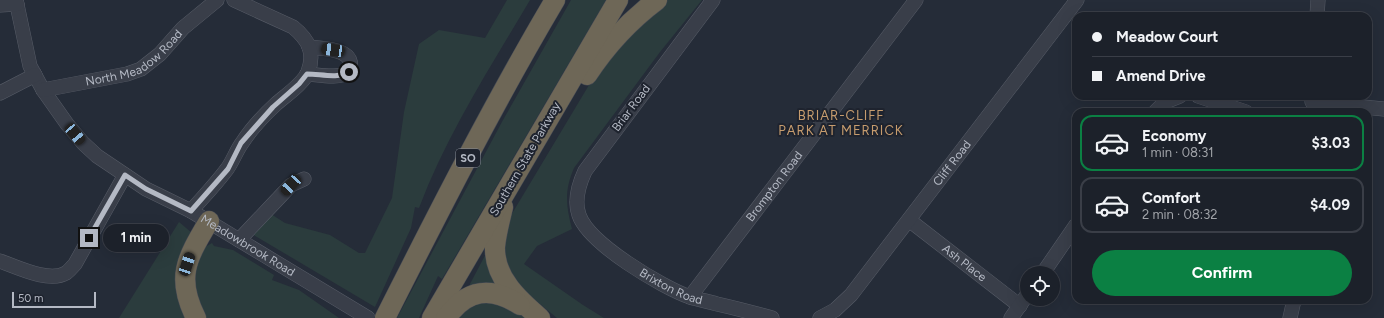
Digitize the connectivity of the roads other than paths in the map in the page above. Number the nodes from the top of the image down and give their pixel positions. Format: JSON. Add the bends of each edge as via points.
{"nodes":[{"id":1,"x":234,"y":0,"type":"edge"},
{"id":2,"x":618,"y":0,"type":"edge"},
{"id":3,"x":657,"y":0,"type":"edge"},
{"id":4,"x":713,"y":0,"type":"edge"},
{"id":5,"x":916,"y":0,"type":"edge"},
{"id":6,"x":1078,"y":0,"type":"edge"},
{"id":7,"x":1318,"y":0,"type":"edge"},
{"id":8,"x":215,"y":1,"type":"edge"},
{"id":9,"x":17,"y":2,"type":"edge"},
{"id":10,"x":552,"y":4,"type":"edge"},
{"id":11,"x":0,"y":5,"type":"edge"},
{"id":12,"x":1317,"y":12,"type":"edge"},
{"id":13,"x":309,"y":47,"type":"junction"},
{"id":14,"x":307,"y":74,"type":"junction"},
{"id":15,"x":35,"y":75,"type":"junction"},
{"id":16,"x":43,"y":90,"type":"junction"},
{"id":17,"x":0,"y":93,"type":"edge"},
{"id":18,"x":1170,"y":100,"type":"edge"},
{"id":19,"x":1210,"y":100,"type":"edge"},
{"id":20,"x":1312,"y":103,"type":"edge"},
{"id":21,"x":1159,"y":108,"type":"edge"},
{"id":22,"x":1234,"y":108,"type":"edge"},
{"id":23,"x":1384,"y":108,"type":"edge"},
{"id":24,"x":527,"y":154,"type":"junction"},
{"id":25,"x":125,"y":175,"type":"junction"},
{"id":26,"x":304,"y":178,"type":"dead end"},
{"id":27,"x":508,"y":188,"type":"junction"},
{"id":28,"x":191,"y":211,"type":"junction"},
{"id":29,"x":909,"y":220,"type":"junction"},
{"id":30,"x":209,"y":221,"type":"junction"},
{"id":31,"x":585,"y":226,"type":"joint"},
{"id":32,"x":1072,"y":231,"type":"edge"},
{"id":33,"x":239,"y":240,"type":"junction"},
{"id":34,"x":0,"y":261,"type":"edge"},
{"id":35,"x":1048,"y":266,"type":"edge"},
{"id":36,"x":690,"y":297,"type":"junction"},
{"id":37,"x":1020,"y":298,"type":"edge"},
{"id":38,"x":1020,"y":304,"type":"edge"},
{"id":39,"x":1293,"y":304,"type":"edge"},
{"id":40,"x":539,"y":317,"type":"edge"},
{"id":41,"x":196,"y":318,"type":"edge"},
{"id":42,"x":368,"y":318,"type":"edge"},
{"id":43,"x":385,"y":318,"type":"edge"},
{"id":44,"x":432,"y":318,"type":"edge"},
{"id":45,"x":446,"y":318,"type":"edge"},
{"id":46,"x":772,"y":318,"type":"edge"},
{"id":47,"x":820,"y":318,"type":"edge"},
{"id":48,"x":1011,"y":318,"type":"edge"},
{"id":49,"x":1290,"y":318,"type":"edge"}],
"edges":[{"from":1,"to":13,"type":"street","via":[[293,27]]},
{"from":2,"to":24,"type":"highway","name":"Southern State Parkway"},
{"from":3,"to":24,"type":"highway","via":[[629,23],[609,45],[568,108]]},
{"from":4,"to":31,"type":"street","name":"Briar Road","via":[[585,171],[577,200],[579,216]]},
{"from":5,"to":36,"type":"street","name":"Brompton Road"},
{"from":6,"to":29,"type":"street","name":"Cliff Road"},
{"from":7,"to":12,"type":"street"},
{"from":8,"to":16,"type":"street","name":"North Meadow Road","via":[[183,28],[160,54],[141,68],[127,74]]},
{"from":9,"to":11,"type":"street"},
{"from":9,"to":15,"type":"street","name":"Meadowbrook Road","via":[[30,66]]},
{"from":10,"to":43,"type":"highway","number":"SO"},
{"from":13,"to":14,"type":"street","via":[[311,59]]},
{"from":13,"to":14,"type":"street","via":[[343,53],[348,56],[351,63],[349,72],[344,75]]},
{"from":14,"to":28,"type":"street","via":[[241,143],[228,169]]},
{"from":15,"to":16,"type":"street","name":"Meadowbrook Road"},
{"from":15,"to":17,"type":"street"},
{"from":16,"to":25,"type":"street","name":"Meadowbrook Road","via":[[83,143]]},
{"from":18,"to":21,"type":"street"},
{"from":19,"to":22,"type":"street"},
{"from":20,"to":23,"type":"street"},
{"from":24,"to":27,"type":"highway","name":"Southern State Parkway"},
{"from":25,"to":28,"type":"street","name":"Meadowbrook Road","via":[[146,189]]},
{"from":25,"to":34,"type":"street","via":[[75,264],[66,273],[43,276]]},
{"from":26,"to":33,"type":"street","via":[[291,185]]},
{"from":27,"to":40,"type":"highway","via":[[497,238],[498,267],[506,284]]},
{"from":27,"to":44,"type":"highway","name":"Southern State Parkway"},
{"from":28,"to":30,"type":"street","name":"Meadowbrook Road"},
{"from":29,"to":37,"type":"street","name":"Ash Place"},
{"from":29,"to":47,"type":"street","name":"Cliff Road","via":[[851,295],[835,310]]},
{"from":30,"to":33,"type":"street","name":"Meadowbrook Road"},
{"from":30,"to":41,"type":"highway","via":[[189,256],[185,272],[187,295]]},
{"from":31,"to":36,"type":"street","name":"Brixton Road","via":[[612,252],[660,283]]},
{"from":32,"to":35,"type":"street"},
{"from":33,"to":42,"type":"street","name":"Meadowbrook Road"},
{"from":36,"to":46,"type":"street","name":"Brixton Road"},
{"from":38,"to":48,"type":"street"},
{"from":39,"to":49,"type":"street"},
{"from":40,"to":45,"type":"highway","via":[[507,297],[485,293],[465,299]]}]}
